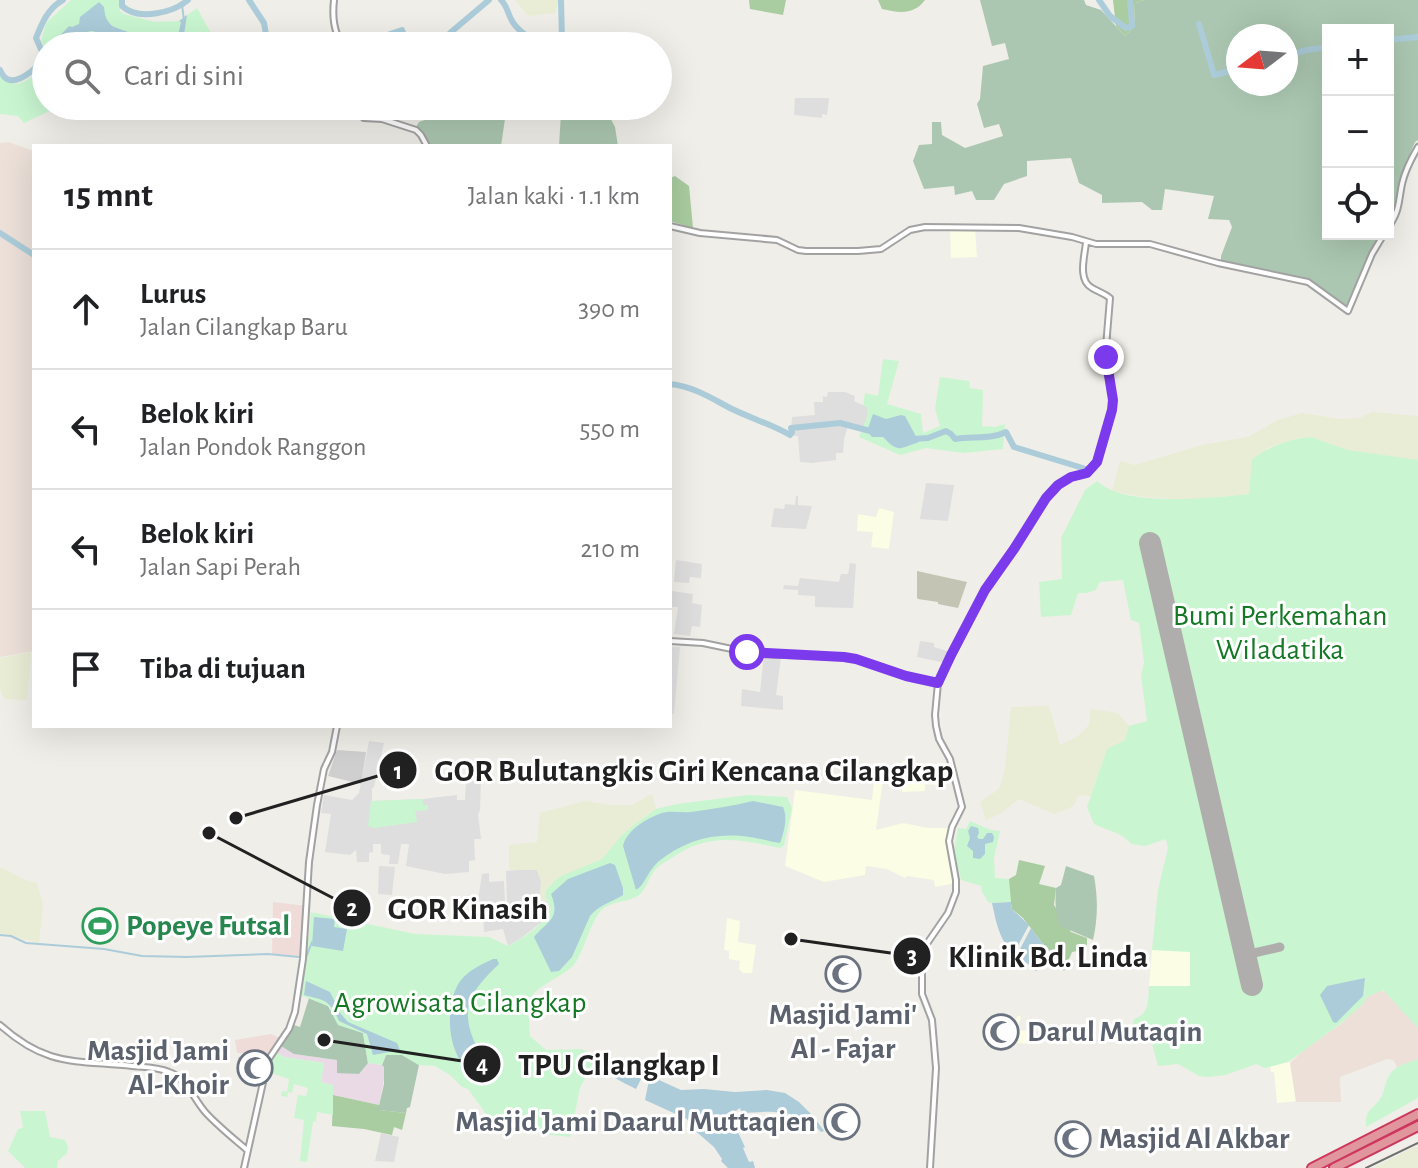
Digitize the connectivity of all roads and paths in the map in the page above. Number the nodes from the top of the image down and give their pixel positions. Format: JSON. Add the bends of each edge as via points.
{"nodes":[{"id":1,"x":334,"y":0,"type":"edge"},
{"id":2,"x":336,"y":32,"type":"edge"},
{"id":3,"x":388,"y":120,"type":"edge"},
{"id":4,"x":426,"y":144,"type":"edge"},
{"id":5,"x":1418,"y":147,"type":"edge"},
{"id":6,"x":1394,"y":218,"type":"edge"},
{"id":7,"x":672,"y":226,"type":"edge"},
{"id":8,"x":1380,"y":240,"type":"edge"},
{"id":9,"x":1086,"y":242,"type":"junction"},
{"id":10,"x":672,"y":641,"type":"edge"},
{"id":11,"x":938,"y":683,"type":"junction"},
{"id":12,"x":337,"y":728,"type":"edge"},
{"id":13,"x":0,"y":1025,"type":"edge"},
{"id":14,"x":1418,"y":1114,"type":"edge"},
{"id":15,"x":1418,"y":1126,"type":"edge"},
{"id":16,"x":247,"y":1150,"type":"junction"},
{"id":17,"x":244,"y":1168,"type":"edge"},
{"id":18,"x":930,"y":1168,"type":"edge"},
{"id":19,"x":1312,"y":1168,"type":"edge"},
{"id":20,"x":1334,"y":1168,"type":"edge"}],
"edges":[{"from":1,"to":2,"type":"street"},
{"from":3,"to":4,"type":"street","via":[[416,130]]},
{"from":5,"to":6,"type":"street"},
{"from":7,"to":9,"type":"street","via":[[777,240],[806,251],[881,249],[910,230],[925,227],[1007,226]]},
{"from":8,"to":9,"type":"street","via":[[1348,311],[1308,282],[1150,244]]},
{"from":9,"to":11,"type":"street","via":[[1084,282],[1110,298],[1106,347],[1113,400],[1099,459],[1087,473],[1058,485],[1038,510],[985,590]]},
{"from":10,"to":11,"type":"street","via":[[756,654],[844,657]]},
{"from":11,"to":18,"type":"street","via":[[936,726],[962,810],[949,841],[956,892],[922,958],[922,994],[932,1020],[936,1068]]},
{"from":12,"to":16,"type":"street","via":[[317,805],[292,1022],[268,1060]]},
{"from":13,"to":16,"type":"street","via":[[17,1040],[61,1060],[172,1073],[207,1115]]},
{"from":14,"to":19,"type":"highway"},
{"from":15,"to":20,"type":"highway"},
{"from":16,"to":17,"type":"street"}]}
